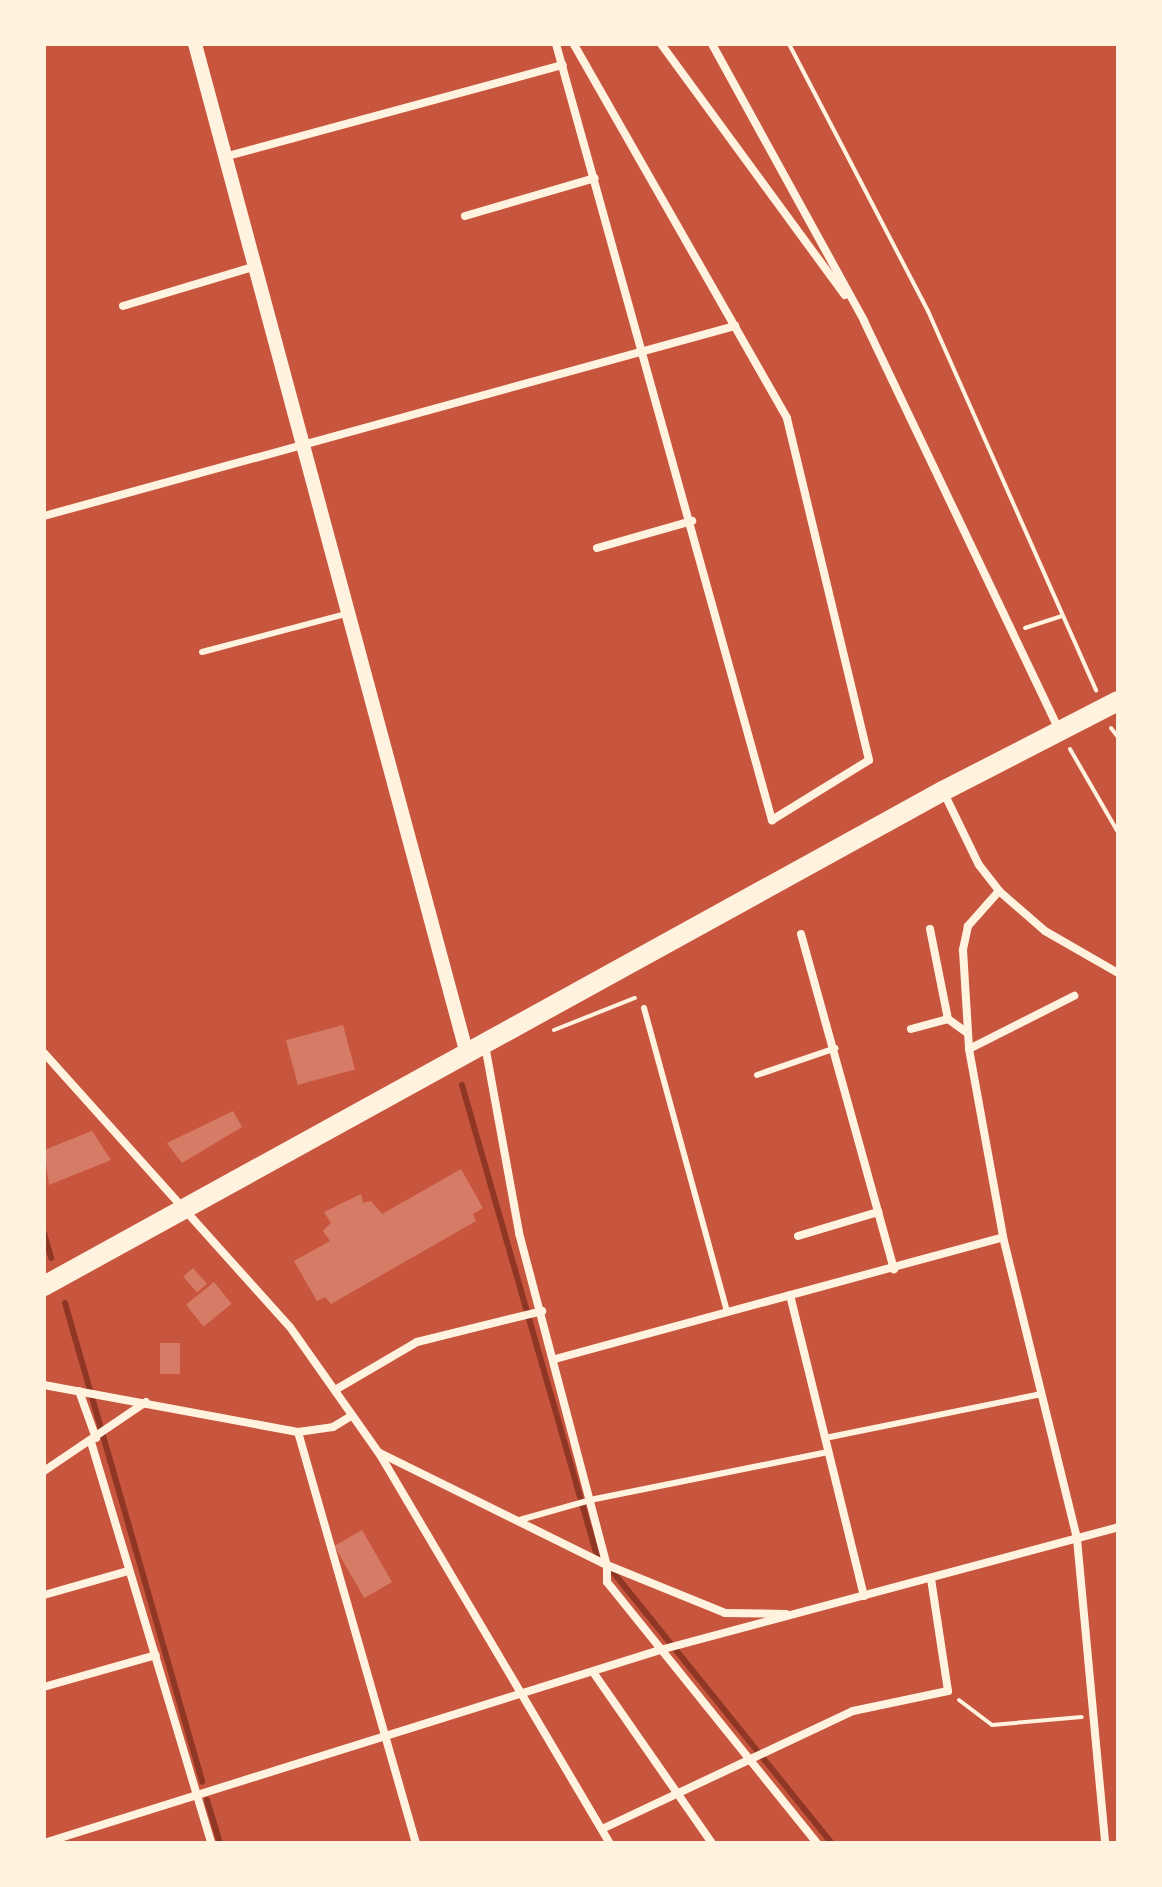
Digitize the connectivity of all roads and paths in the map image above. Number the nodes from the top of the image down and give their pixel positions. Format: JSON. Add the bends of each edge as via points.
{"nodes":[{"id":1,"x":195,"y":44,"type":"edge"},
{"id":2,"x":556,"y":44,"type":"edge"},
{"id":3,"x":574,"y":44,"type":"edge"},
{"id":4,"x":661,"y":44,"type":"edge"},
{"id":5,"x":712,"y":44,"type":"edge"},
{"id":6,"x":789,"y":44,"type":"edge"},
{"id":7,"x":563,"y":65,"type":"junction"},
{"id":8,"x":224,"y":157,"type":"junction"},
{"id":9,"x":595,"y":178,"type":"junction"},
{"id":10,"x":465,"y":216,"type":"dead end"},
{"id":11,"x":253,"y":267,"type":"junction"},
{"id":12,"x":123,"y":306,"type":"dead end"},
{"id":13,"x":864,"y":321,"type":"junction"},
{"id":14,"x":735,"y":326,"type":"junction"},
{"id":15,"x":645,"y":350,"type":"junction"},
{"id":16,"x":302,"y":445,"type":"junction"},
{"id":17,"x":44,"y":516,"type":"edge"},
{"id":18,"x":692,"y":521,"type":"junction"},
{"id":19,"x":597,"y":548,"type":"dead end"},
{"id":20,"x":346,"y":614,"type":"junction"},
{"id":21,"x":1061,"y":616,"type":"junction"},
{"id":22,"x":1011,"y":632,"type":"junction"},
{"id":23,"x":202,"y":652,"type":"dead end"},
{"id":24,"x":1107,"y":706,"type":"edge"},
{"id":25,"x":1059,"y":729,"type":"junction"},
{"id":26,"x":1118,"y":737,"type":"edge"},
{"id":27,"x":943,"y":791,"type":"junction"},
{"id":28,"x":1118,"y":832,"type":"edge"},
{"id":29,"x":999,"y":891,"type":"junction"},
{"id":30,"x":930,"y":929,"type":"dead end"},
{"id":31,"x":801,"y":934,"type":"dead end"},
{"id":32,"x":1118,"y":973,"type":"edge"},
{"id":33,"x":1074,"y":996,"type":"dead end"},
{"id":34,"x":644,"y":1008,"type":"joint"},
{"id":35,"x":534,"y":1016,"type":"junction"},
{"id":36,"x":948,"y":1019,"type":"junction"},
{"id":37,"x":911,"y":1029,"type":"dead end"},
{"id":38,"x":967,"y":1033,"type":"junction"},
{"id":39,"x":836,"y":1048,"type":"junction"},
{"id":40,"x":476,"y":1049,"type":"junction"},
{"id":41,"x":969,"y":1049,"type":"junction"},
{"id":42,"x":44,"y":1053,"type":"edge"},
{"id":43,"x":757,"y":1075,"type":"dead end"},
{"id":44,"x":185,"y":1210,"type":"junction"},
{"id":45,"x":878,"y":1212,"type":"junction"},
{"id":46,"x":798,"y":1236,"type":"dead end"},
{"id":47,"x":1003,"y":1237,"type":"junction"},
{"id":48,"x":894,"y":1269,"type":"junction"},
{"id":49,"x":44,"y":1286,"type":"edge"},
{"id":50,"x":790,"y":1295,"type":"junction"},
{"id":51,"x":542,"y":1311,"type":"junction"},
{"id":52,"x":727,"y":1312,"type":"junction"},
{"id":53,"x":555,"y":1359,"type":"junction"},
{"id":54,"x":44,"y":1385,"type":"edge"},
{"id":55,"x":335,"y":1390,"type":"junction"},
{"id":56,"x":82,"y":1391,"type":"junction"},
{"id":57,"x":1042,"y":1394,"type":"junction"},
{"id":58,"x":146,"y":1402,"type":"junction"},
{"id":59,"x":351,"y":1416,"type":"junction"},
{"id":60,"x":298,"y":1432,"type":"junction"},
{"id":61,"x":98,"y":1436,"type":"junction"},
{"id":62,"x":825,"y":1438,"type":"junction"},
{"id":63,"x":829,"y":1452,"type":"junction"},
{"id":64,"x":379,"y":1453,"type":"junction"},
{"id":65,"x":44,"y":1471,"type":"edge"},
{"id":66,"x":590,"y":1500,"type":"junction"},
{"id":67,"x":514,"y":1521,"type":"junction"},
{"id":68,"x":1118,"y":1527,"type":"edge"},
{"id":69,"x":1077,"y":1539,"type":"junction"},
{"id":70,"x":607,"y":1565,"type":"junction"},
{"id":71,"x":128,"y":1571,"type":"junction"},
{"id":72,"x":931,"y":1578,"type":"junction"},
{"id":73,"x":44,"y":1595,"type":"edge"},
{"id":74,"x":864,"y":1596,"type":"junction"},
{"id":75,"x":819,"y":1610,"type":"junction"},
{"id":76,"x":660,"y":1650,"type":"junction"},
{"id":77,"x":156,"y":1655,"type":"junction"},
{"id":78,"x":593,"y":1672,"type":"junction"},
{"id":79,"x":47,"y":1686,"type":"dead end"},
{"id":80,"x":948,"y":1691,"type":"junction"},
{"id":81,"x":525,"y":1695,"type":"junction"},
{"id":82,"x":1093,"y":1716,"type":"junction"},
{"id":83,"x":385,"y":1736,"type":"junction"},
{"id":84,"x":749,"y":1760,"type":"junction"},
{"id":85,"x":677,"y":1793,"type":"junction"},
{"id":86,"x":197,"y":1794,"type":"junction"},
{"id":87,"x":602,"y":1829,"type":"junction"},
{"id":88,"x":44,"y":1843,"type":"edge"},
{"id":89,"x":211,"y":1843,"type":"edge"},
{"id":90,"x":416,"y":1843,"type":"edge"},
{"id":91,"x":610,"y":1843,"type":"edge"},
{"id":92,"x":712,"y":1843,"type":"edge"},
{"id":93,"x":817,"y":1843,"type":"edge"},
{"id":94,"x":1105,"y":1843,"type":"edge"}],
"edges":[{"from":1,"to":8,"type":"street"},
{"from":2,"to":7,"type":"street"},
{"from":3,"to":14,"type":"street"},
{"from":4,"to":13,"type":"street"},
{"from":5,"to":13,"type":"street"},
{"from":6,"to":21,"type":"path","via":[[928,311]]},
{"from":7,"to":8,"type":"street"},
{"from":7,"to":9,"type":"street"},
{"from":8,"to":11,"type":"street"},
{"from":9,"to":10,"type":"street"},
{"from":9,"to":15,"type":"street"},
{"from":11,"to":12,"type":"street"},
{"from":11,"to":16,"type":"street"},
{"from":13,"to":22,"type":"street"},
{"from":14,"to":15,"type":"street"},
{"from":14,"to":18,"type":"street","via":[[787,418],[869,760],[772,820]]},
{"from":15,"to":16,"type":"street"},
{"from":15,"to":18,"type":"street"},
{"from":16,"to":17,"type":"street"},
{"from":16,"to":20,"type":"street"},
{"from":18,"to":19,"type":"street"},
{"from":20,"to":23,"type":"lane"},
{"from":20,"to":40,"type":"street"},
{"from":21,"to":22,"type":"path"},
{"from":21,"to":24,"type":"path"},
{"from":22,"to":25,"type":"street"},
{"from":24,"to":25,"type":"main road"},
{"from":24,"to":26,"type":"path"},
{"from":25,"to":27,"type":"main road"},
{"from":25,"to":28,"type":"path"},
{"from":27,"to":29,"type":"street","via":[[979,865]]},
{"from":27,"to":35,"type":"main road"},
{"from":29,"to":32,"type":"street","via":[[1045,931]]},
{"from":29,"to":38,"type":"street","via":[[968,926],[963,950]]},
{"from":30,"to":36,"type":"street"},
{"from":31,"to":39,"type":"street"},
{"from":33,"to":41,"type":"street"},
{"from":34,"to":35,"type":"path","via":[[639,996],[546,1033]]},
{"from":34,"to":52,"type":"lane"},
{"from":35,"to":40,"type":"main road"},
{"from":36,"to":37,"type":"street"},
{"from":36,"to":38,"type":"street"},
{"from":38,"to":41,"type":"street"},
{"from":39,"to":43,"type":"lane"},
{"from":39,"to":45,"type":"street"},
{"from":40,"to":44,"type":"main road"},
{"from":40,"to":51,"type":"street"},
{"from":41,"to":47,"type":"street"},
{"from":42,"to":44,"type":"street"},
{"from":44,"to":49,"type":"main road"},
{"from":44,"to":55,"type":"street","via":[[290,1327]]},
{"from":45,"to":46,"type":"street"},
{"from":45,"to":48,"type":"street"},
{"from":47,"to":48,"type":"street"},
{"from":47,"to":57,"type":"street"},
{"from":48,"to":50,"type":"street"},
{"from":50,"to":52,"type":"street"},
{"from":50,"to":62,"type":"street"},
{"from":51,"to":53,"type":"street"},
{"from":51,"to":55,"type":"street","via":[[417,1342]]},
{"from":52,"to":53,"type":"street"},
{"from":53,"to":66,"type":"street"},
{"from":54,"to":56,"type":"street"},
{"from":55,"to":59,"type":"street"},
{"from":56,"to":58,"type":"street"},
{"from":56,"to":61,"type":"street"},
{"from":57,"to":62,"type":"lane"},
{"from":57,"to":69,"type":"street"},
{"from":58,"to":60,"type":"street"},
{"from":58,"to":61,"type":"street"},
{"from":59,"to":60,"type":"street","via":[[333,1427]]},
{"from":59,"to":64,"type":"street"},
{"from":60,"to":83,"type":"street"},
{"from":61,"to":65,"type":"street"},
{"from":61,"to":71,"type":"street"},
{"from":62,"to":63,"type":"street"},
{"from":63,"to":66,"type":"lane"},
{"from":63,"to":74,"type":"street"},
{"from":64,"to":67,"type":"street"},
{"from":64,"to":81,"type":"street"},
{"from":66,"to":67,"type":"lane"},
{"from":66,"to":70,"type":"street"},
{"from":67,"to":70,"type":"street"},
{"from":68,"to":69,"type":"street"},
{"from":69,"to":72,"type":"street"},
{"from":69,"to":82,"type":"street"},
{"from":70,"to":75,"type":"street","via":[[725,1613],[755,1617]]},
{"from":70,"to":76,"type":"street","via":[[607,1582]]},
{"from":71,"to":73,"type":"street"},
{"from":71,"to":77,"type":"street"},
{"from":72,"to":74,"type":"street"},
{"from":72,"to":80,"type":"street"},
{"from":74,"to":75,"type":"street"},
{"from":75,"to":76,"type":"street"},
{"from":76,"to":78,"type":"street"},
{"from":76,"to":84,"type":"street"},
{"from":77,"to":79,"type":"street"},
{"from":77,"to":86,"type":"street"},
{"from":78,"to":81,"type":"street"},
{"from":78,"to":85,"type":"street"},
{"from":80,"to":82,"type":"path","via":[[992,1725]]},
{"from":80,"to":84,"type":"street","via":[[853,1711]]},
{"from":81,"to":83,"type":"street"},
{"from":81,"to":87,"type":"street"},
{"from":82,"to":94,"type":"street"},
{"from":83,"to":86,"type":"street"},
{"from":83,"to":90,"type":"street"},
{"from":84,"to":85,"type":"street"},
{"from":84,"to":93,"type":"street"},
{"from":85,"to":87,"type":"street"},
{"from":85,"to":92,"type":"street"},
{"from":86,"to":88,"type":"street"},
{"from":86,"to":89,"type":"street"},
{"from":87,"to":91,"type":"street"}]}
